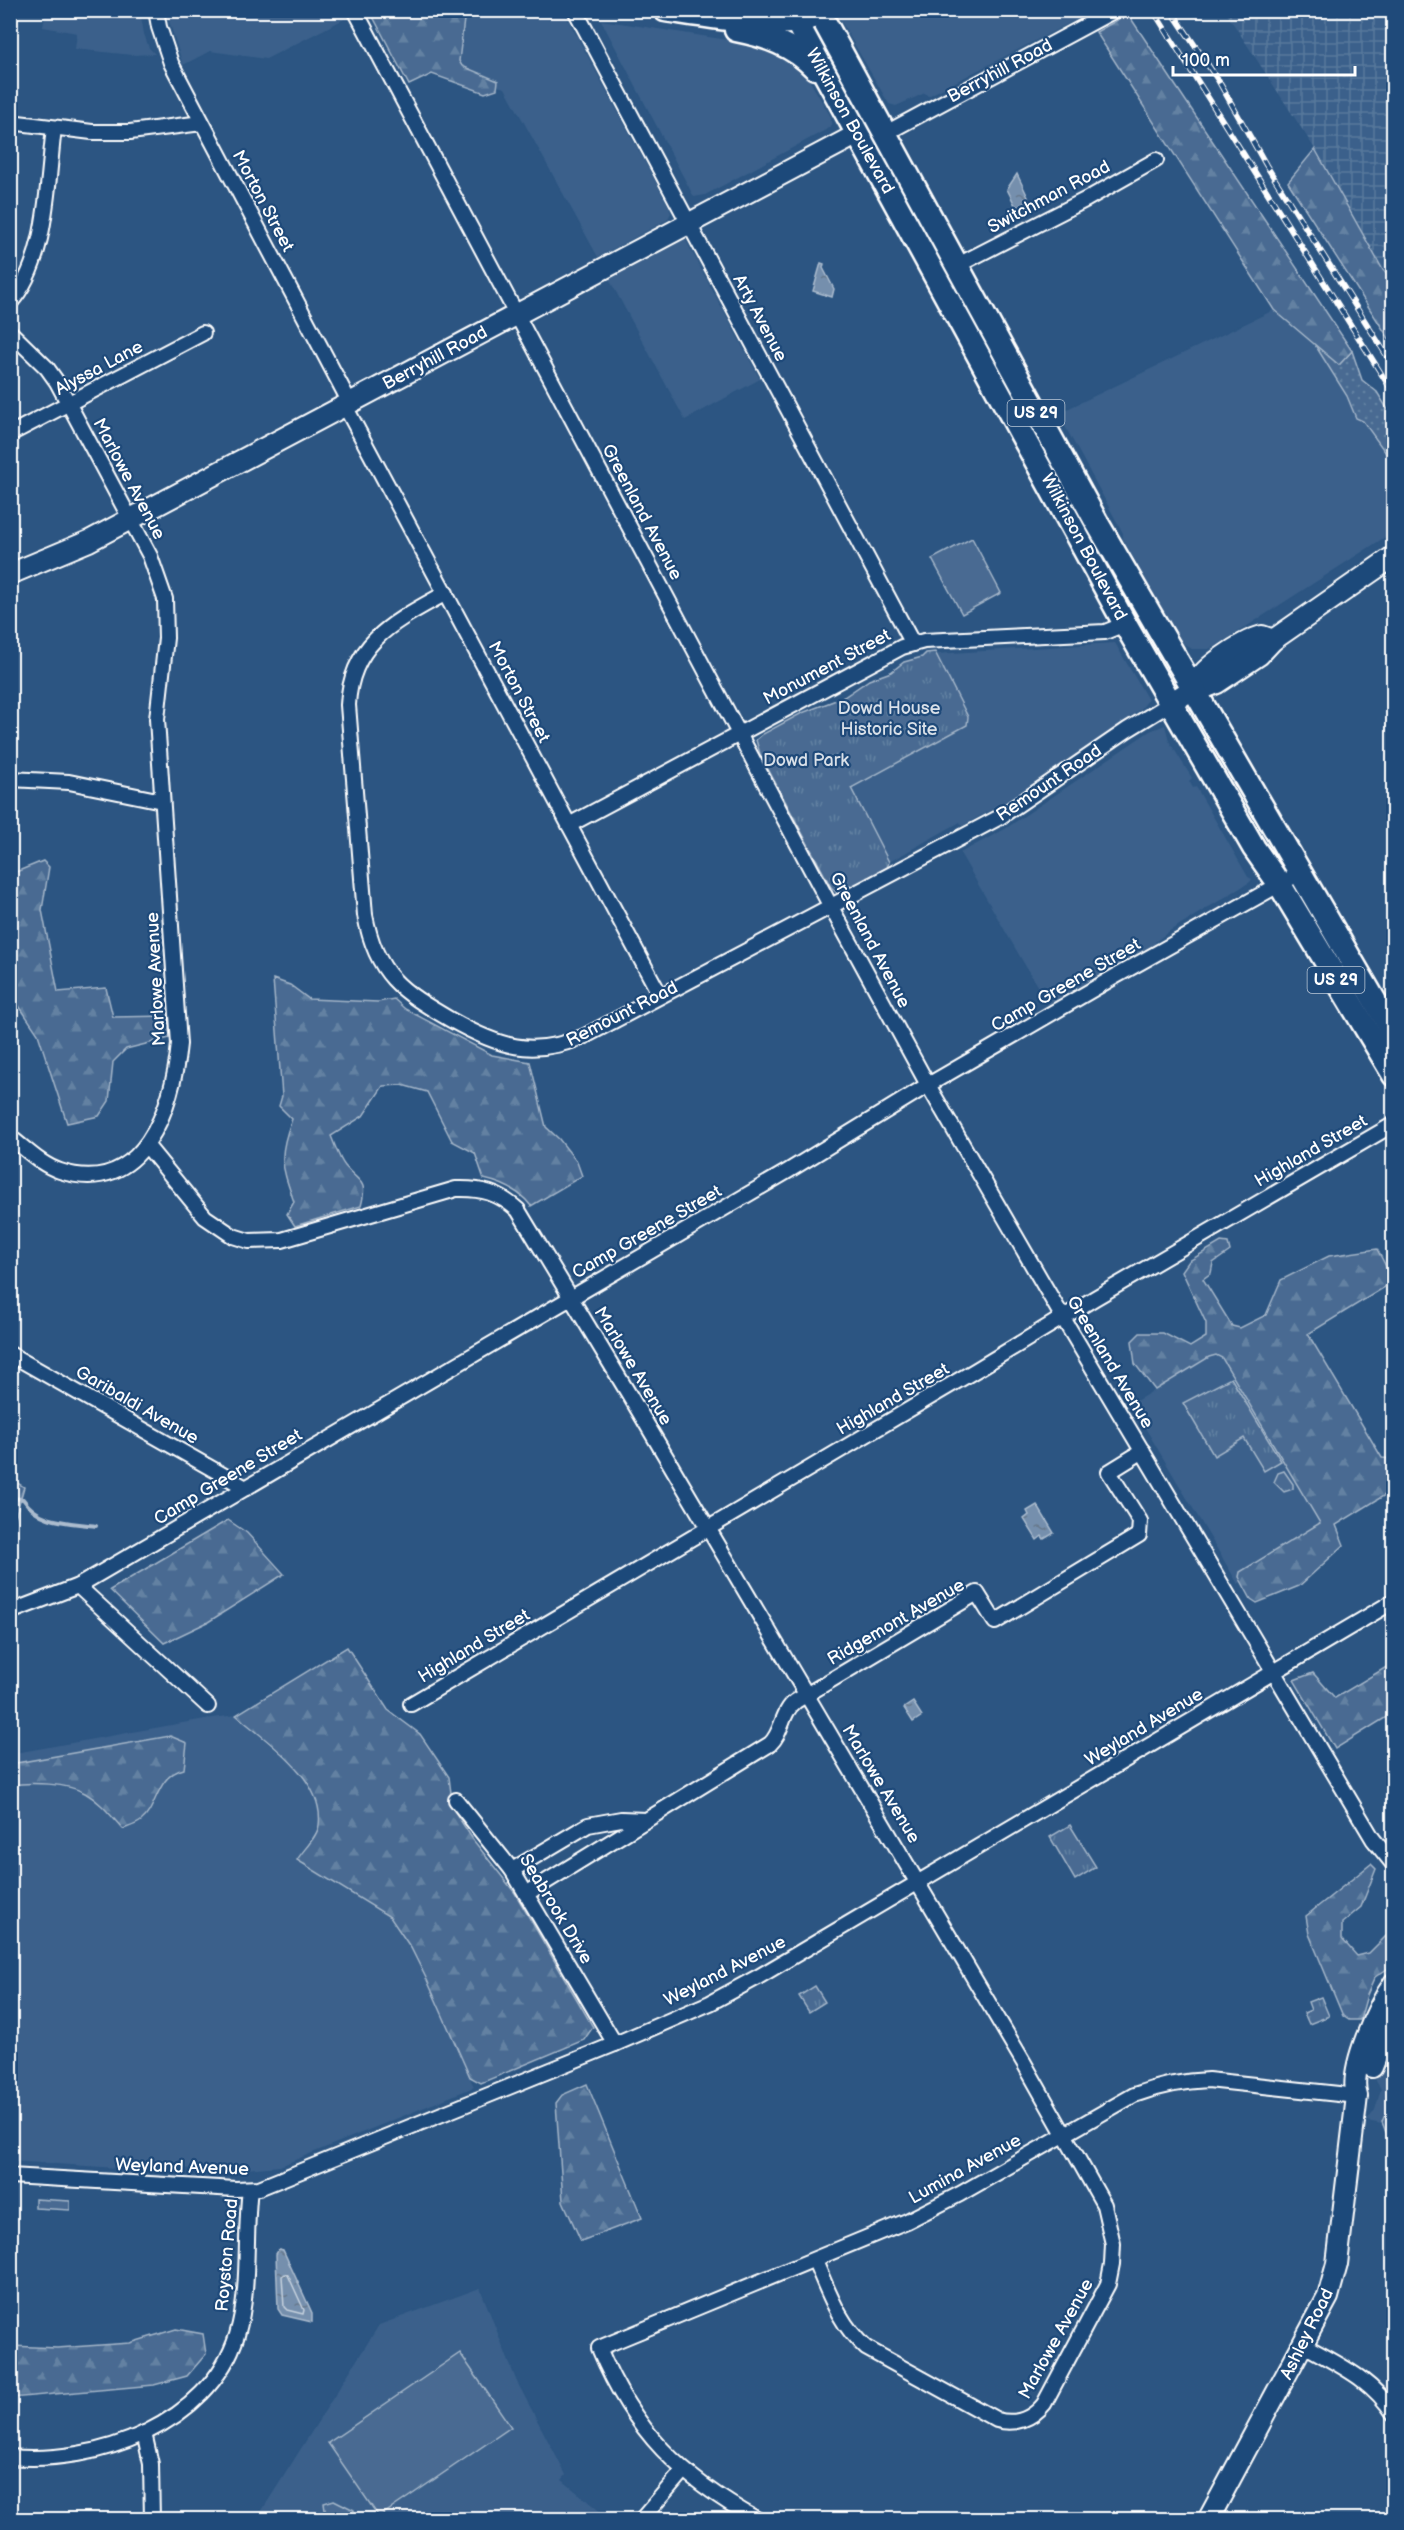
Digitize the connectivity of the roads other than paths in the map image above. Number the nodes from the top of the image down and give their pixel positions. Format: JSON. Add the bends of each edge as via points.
{"nodes":[{"id":1,"x":156,"y":10,"type":"edge"},
{"id":2,"x":355,"y":10,"type":"edge"},
{"id":3,"x":575,"y":10,"type":"edge"},
{"id":4,"x":665,"y":10,"type":"edge"},
{"id":5,"x":1115,"y":10,"type":"edge"},
{"id":6,"x":819,"y":12,"type":"edge"},
{"id":7,"x":721,"y":14,"type":"edge"},
{"id":8,"x":793,"y":16,"type":"edge"},
{"id":9,"x":832,"y":90,"type":"junction"},
{"id":10,"x":10,"y":122,"type":"edge"},
{"id":11,"x":202,"y":123,"type":"junction"},
{"id":12,"x":54,"y":128,"type":"junction"},
{"id":13,"x":886,"y":133,"type":"junction"},
{"id":14,"x":856,"y":135,"type":"junction"},
{"id":15,"x":1156,"y":160,"type":"dead end"},
{"id":16,"x":689,"y":224,"type":"junction"},
{"id":17,"x":958,"y":265,"type":"junction"},
{"id":18,"x":10,"y":303,"type":"edge"},
{"id":19,"x":516,"y":314,"type":"junction"},
{"id":20,"x":10,"y":332,"type":"edge"},
{"id":21,"x":203,"y":333,"type":"dead end"},
{"id":22,"x":69,"y":404,"type":"junction"},
{"id":23,"x":348,"y":404,"type":"junction"},
{"id":24,"x":10,"y":434,"type":"edge"},
{"id":25,"x":129,"y":520,"type":"junction"},
{"id":26,"x":1394,"y":556,"type":"edge"},
{"id":27,"x":10,"y":574,"type":"edge"},
{"id":28,"x":446,"y":594,"type":"junction"},
{"id":29,"x":1125,"y":624,"type":"junction"},
{"id":30,"x":913,"y":644,"type":"junction"},
{"id":31,"x":1194,"y":688,"type":"junction"},
{"id":32,"x":1171,"y":704,"type":"junction"},
{"id":33,"x":739,"y":733,"type":"junction"},
{"id":34,"x":10,"y":779,"type":"edge"},
{"id":35,"x":162,"y":801,"type":"junction"},
{"id":36,"x":569,"y":825,"type":"junction"},
{"id":37,"x":1289,"y":879,"type":"junction"},
{"id":38,"x":831,"y":908,"type":"junction"},
{"id":39,"x":660,"y":995,"type":"junction"},
{"id":40,"x":1394,"y":1034,"type":"edge"},
{"id":41,"x":1394,"y":1075,"type":"edge"},
{"id":42,"x":928,"y":1085,"type":"junction"},
{"id":43,"x":1394,"y":1124,"type":"edge"},
{"id":44,"x":10,"y":1137,"type":"edge"},
{"id":45,"x":147,"y":1146,"type":"junction"},
{"id":46,"x":570,"y":1297,"type":"junction"},
{"id":47,"x":1063,"y":1318,"type":"junction"},
{"id":48,"x":10,"y":1354,"type":"edge"},
{"id":49,"x":1143,"y":1451,"type":"junction"},
{"id":50,"x":246,"y":1488,"type":"junction"},
{"id":51,"x":708,"y":1528,"type":"junction"},
{"id":52,"x":78,"y":1586,"type":"junction"},
{"id":53,"x":1394,"y":1601,"type":"edge"},
{"id":54,"x":10,"y":1612,"type":"edge"},
{"id":55,"x":1274,"y":1672,"type":"junction"},
{"id":56,"x":807,"y":1694,"type":"junction"},
{"id":57,"x":411,"y":1704,"type":"dead end"},
{"id":58,"x":208,"y":1706,"type":"dead end"},
{"id":59,"x":456,"y":1800,"type":"dead end"},
{"id":60,"x":647,"y":1819,"type":"junction"},
{"id":61,"x":1394,"y":1864,"type":"edge"},
{"id":62,"x":512,"y":1870,"type":"junction"},
{"id":63,"x":918,"y":1882,"type":"junction"},
{"id":64,"x":526,"y":1894,"type":"junction"},
{"id":65,"x":1394,"y":1983,"type":"edge"},
{"id":66,"x":1394,"y":2011,"type":"edge"},
{"id":67,"x":615,"y":2044,"type":"junction"},
{"id":68,"x":1358,"y":2096,"type":"junction"},
{"id":69,"x":1065,"y":2134,"type":"junction"},
{"id":70,"x":10,"y":2176,"type":"edge"},
{"id":71,"x":250,"y":2189,"type":"junction"},
{"id":72,"x":815,"y":2261,"type":"junction"},
{"id":73,"x":1304,"y":2345,"type":"junction"},
{"id":74,"x":1394,"y":2414,"type":"edge"},
{"id":75,"x":144,"y":2433,"type":"junction"},
{"id":76,"x":10,"y":2457,"type":"edge"},
{"id":77,"x":683,"y":2471,"type":"junction"},
{"id":78,"x":152,"y":2520,"type":"edge"},
{"id":79,"x":641,"y":2520,"type":"edge"},
{"id":80,"x":758,"y":2520,"type":"edge"},
{"id":81,"x":1208,"y":2520,"type":"edge"}],
"edges":[{"from":1,"to":11,"type":"street","name":"Morton Street","via":[[166,52]]},
{"from":2,"to":19,"type":"street","name":"Greenland Avenue"},
{"from":3,"to":16,"type":"street","name":"Arty Avenue"},
{"from":4,"to":7,"type":"main road","number":"US 29"},
{"from":5,"to":13,"type":"street","name":"Berryhill Road"},
{"from":6,"to":8,"type":"main road","number":"US 29"},
{"from":6,"to":13,"type":"main road","name":"Wilkinson Boulevard","number":"US 29"},
{"from":7,"to":8,"type":"main road","number":"US 29"},
{"from":7,"to":9,"type":"main road","via":[[723,27],[792,48]]},
{"from":8,"to":9,"type":"main road","name":"Wilkinson Boulevard","number":"US 29"},
{"from":9,"to":14,"type":"main road","name":"Wilkinson Boulevard","number":"US 29"},
{"from":10,"to":12,"type":"street"},
{"from":11,"to":12,"type":"street","via":[[130,132]]},
{"from":11,"to":23,"type":"street","name":"Morton Street"},
{"from":12,"to":18,"type":"street","via":[[37,249],[26,282]]},
{"from":13,"to":17,"type":"main road","name":"Wilkinson Boulevard","number":"US 29"},
{"from":14,"to":16,"type":"street","name":"Berryhill Road"},
{"from":14,"to":29,"type":"main road","name":"Wilkinson Boulevard","number":"US 29"},
{"from":15,"to":17,"type":"street","name":"Switchman Road"},
{"from":16,"to":19,"type":"street","name":"Berryhill Road"},
{"from":16,"to":30,"type":"street","name":"Arty Avenue"},
{"from":17,"to":31,"type":"main road","name":"Wilkinson Boulevard","number":"US 29","via":[[1074,482]]},
{"from":19,"to":23,"type":"street","name":"Berryhill Road"},
{"from":19,"to":33,"type":"street","name":"Greenland Avenue"},
{"from":20,"to":22,"type":"street","name":"Marlowe Avenue","via":[[47,368]]},
{"from":21,"to":22,"type":"street","name":"Alyssa Lane"},
{"from":22,"to":24,"type":"street","name":"Alyssa Lane"},
{"from":22,"to":25,"type":"street","name":"Marlowe Avenue"},
{"from":23,"to":25,"type":"street","name":"Berryhill Road"},
{"from":23,"to":28,"type":"street","name":"Morton Street"},
{"from":25,"to":27,"type":"street","name":"Berryhill Road","via":[[59,556]]},
{"from":25,"to":35,"type":"street","name":"Marlowe Avenue","via":[[150,556],[165,599],[166,638],[157,719]]},
{"from":26,"to":31,"type":"street","name":"Remount Road","via":[[1217,683]]},
{"from":28,"to":36,"type":"street","name":"Morton Street"},
{"from":28,"to":39,"type":"street","name":"Remount Road","via":[[392,623],[375,638],[355,669],[348,696],[365,915],[376,954],[392,979],[416,1000],[477,1034],[518,1048],[567,1043]]},
{"from":29,"to":30,"type":"street","name":"Monument Street","via":[[1105,632]]},
{"from":29,"to":32,"type":"main road","name":"Wilkinson Boulevard","number":"US 29"},
{"from":30,"to":33,"type":"street","name":"Monument Street"},
{"from":31,"to":32,"type":"street","name":"Remount Road"},
{"from":31,"to":37,"type":"main road","name":"Wilkinson Boulevard","number":"US 29"},
{"from":32,"to":37,"type":"main road","name":"Wilkinson Boulevard","number":"US 29","via":[[1254,848]]},
{"from":32,"to":38,"type":"street","name":"Remount Road","via":[[1000,817]]},
{"from":33,"to":36,"type":"street","name":"Monument Street"},
{"from":33,"to":38,"type":"street","name":"Greenland Avenue"},
{"from":34,"to":35,"type":"street","via":[[69,782]]},
{"from":35,"to":45,"type":"street","name":"Marlowe Avenue","via":[[180,1044],[170,1095]]},
{"from":36,"to":39,"type":"street","name":"Morton Street"},
{"from":37,"to":40,"type":"main road","name":"Wilkinson Boulevard","number":"US 29"},
{"from":37,"to":41,"type":"main road","name":"Wilkinson Boulevard","number":"US 29"},
{"from":37,"to":42,"type":"street","name":"Camp Greene Street"},
{"from":38,"to":39,"type":"street","name":"Remount Road"},
{"from":38,"to":42,"type":"street","name":"Greenland Avenue"},
{"from":42,"to":46,"type":"street","name":"Camp Greene Street"},
{"from":42,"to":47,"type":"street","name":"Greenland Avenue"},
{"from":43,"to":47,"type":"street","name":"Highland Street"},
{"from":44,"to":45,"type":"street","via":[[44,1164],[75,1175],[108,1172],[136,1157]]},
{"from":45,"to":46,"type":"street","name":"Marlowe Avenue","via":[[206,1217],[226,1232],[249,1241],[282,1240],[456,1190],[494,1193],[523,1216]]},
{"from":46,"to":50,"type":"street","name":"Camp Greene Street"},
{"from":46,"to":51,"type":"street","name":"Marlowe Avenue"},
{"from":47,"to":49,"type":"street","name":"Greenland Avenue"},
{"from":47,"to":51,"type":"street","name":"Highland Street"},
{"from":48,"to":50,"type":"street","name":"Garibaldi Avenue"},
{"from":49,"to":55,"type":"street","name":"Greenland Avenue"},
{"from":49,"to":56,"type":"street","name":"Ridgemont Avenue","via":[[1109,1472],[1140,1521],[1138,1535],[995,1622],[977,1593]]},
{"from":50,"to":52,"type":"street","name":"Camp Greene Street"},
{"from":51,"to":56,"type":"street","name":"Marlowe Avenue"},
{"from":51,"to":57,"type":"street","name":"Highland Street"},
{"from":52,"to":54,"type":"street","name":"Camp Greene Street"},
{"from":52,"to":58,"type":"street"},
{"from":53,"to":55,"type":"street","name":"Weyland Avenue"},
{"from":55,"to":61,"type":"street","name":"Greenland Avenue","via":[[1373,1839]]},
{"from":55,"to":63,"type":"street","name":"Weyland Avenue"},
{"from":56,"to":60,"type":"street","name":"Ridgemont Avenue","via":[[791,1705],[770,1744]]},
{"from":56,"to":63,"type":"street","name":"Marlowe Avenue"},
{"from":59,"to":62,"type":"street","name":"Seabrook Drive"},
{"from":60,"to":62,"type":"street","via":[[621,1819],[588,1826]]},
{"from":60,"to":64,"type":"street","name":"Ridgemont Avenue"},
{"from":62,"to":64,"type":"street","name":"Seabrook Drive"},
{"from":63,"to":67,"type":"street","name":"Weyland Avenue","via":[[710,2003]]},
{"from":63,"to":69,"type":"street","name":"Marlowe Avenue"},
{"from":64,"to":67,"type":"street","name":"Seabrook Drive"},
{"from":65,"to":68,"type":"street","name":"Ashley Road","via":[[1370,2028],[1355,2087]]},
{"from":66,"to":68,"type":"street","name":"Ashley Road"},
{"from":67,"to":71,"type":"street","name":"Weyland Avenue","via":[[270,2185]]},
{"from":68,"to":69,"type":"street","name":"Lumina Avenue","via":[[1190,2080],[1134,2095]]},
{"from":68,"to":73,"type":"street","name":"Ashley Road","via":[[1337,2265],[1328,2297]]},
{"from":69,"to":72,"type":"street","name":"Lumina Avenue","via":[[934,2208]]},
{"from":69,"to":72,"type":"street","name":"Marlowe Avenue","via":[[1104,2205],[1113,2244],[1112,2264],[1099,2304],[1044,2404],[1030,2417],[1017,2422],[997,2420],[866,2348],[840,2320]]},
{"from":70,"to":71,"type":"street","name":"Weyland Avenue"},
{"from":71,"to":75,"type":"street","name":"Royston Road","via":[[244,2302],[231,2349],[204,2390],[169,2419]]},
{"from":72,"to":77,"type":"street","name":"Lumina Avenue","via":[[599,2348],[628,2404]]},
{"from":73,"to":74,"type":"street","via":[[1363,2379]]},
{"from":73,"to":81,"type":"street","name":"Ashley Road"},
{"from":75,"to":76,"type":"street","name":"Royston Road","via":[[81,2454]]},
{"from":75,"to":78,"type":"street","via":[[151,2464]]},
{"from":77,"to":79,"type":"street"},
{"from":77,"to":80,"type":"street"}]}
